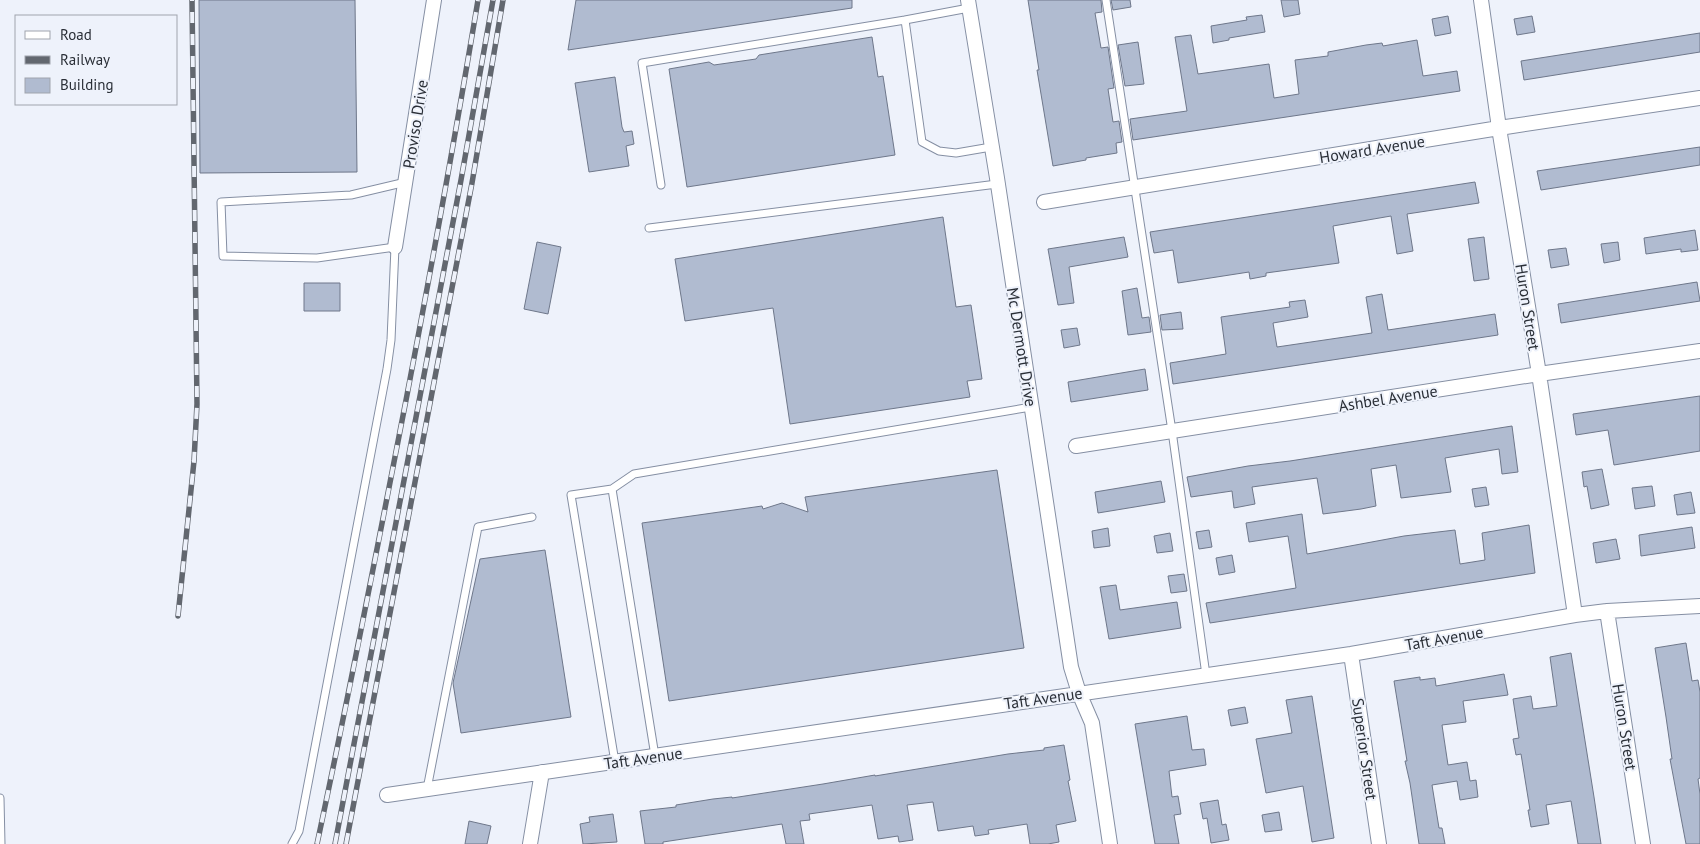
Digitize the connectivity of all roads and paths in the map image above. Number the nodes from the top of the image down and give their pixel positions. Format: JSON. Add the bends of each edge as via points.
{"nodes":[{"id":1,"x":434,"y":0,"type":"edge"},
{"id":2,"x":1106,"y":0,"type":"edge"},
{"id":3,"x":1481,"y":0,"type":"edge"},
{"id":4,"x":969,"y":4,"type":"edge"},
{"id":5,"x":905,"y":20,"type":"junction"},
{"id":6,"x":1700,"y":98,"type":"edge"},
{"id":7,"x":1499,"y":128,"type":"junction"},
{"id":8,"x":992,"y":147,"type":"junction"},
{"id":9,"x":406,"y":182,"type":"junction"},
{"id":10,"x":997,"y":184,"type":"junction"},
{"id":11,"x":661,"y":185,"type":"dead end"},
{"id":12,"x":1135,"y":187,"type":"junction"},
{"id":13,"x":1044,"y":202,"type":"dead end"},
{"id":14,"x":648,"y":228,"type":"dead end"},
{"id":15,"x":395,"y":247,"type":"junction"},
{"id":16,"x":1700,"y":351,"type":"edge"},
{"id":17,"x":1539,"y":374,"type":"junction"},
{"id":18,"x":1031,"y":407,"type":"junction"},
{"id":19,"x":1172,"y":431,"type":"junction"},
{"id":20,"x":1076,"y":446,"type":"dead end"},
{"id":21,"x":612,"y":489,"type":"junction"},
{"id":22,"x":532,"y":517,"type":"dead end"},
{"id":23,"x":1700,"y":606,"type":"edge"},
{"id":24,"x":1607,"y":611,"type":"junction"},
{"id":25,"x":1575,"y":615,"type":"junction"},
{"id":26,"x":1351,"y":654,"type":"junction"},
{"id":27,"x":1206,"y":675,"type":"junction"},
{"id":28,"x":1079,"y":693,"type":"junction"},
{"id":29,"x":655,"y":756,"type":"junction"},
{"id":30,"x":615,"y":762,"type":"junction"},
{"id":31,"x":542,"y":772,"type":"junction"},
{"id":32,"x":427,"y":789,"type":"junction"},
{"id":33,"x":387,"y":795,"type":"dead end"},
{"id":34,"x":0,"y":798,"type":"edge"},
{"id":35,"x":1,"y":829,"type":"edge"},
{"id":36,"x":1,"y":844,"type":"edge"},
{"id":37,"x":292,"y":844,"type":"edge"},
{"id":38,"x":530,"y":844,"type":"edge"},
{"id":39,"x":1110,"y":844,"type":"edge"},
{"id":40,"x":1379,"y":844,"type":"edge"},
{"id":41,"x":1643,"y":844,"type":"edge"}],
"edges":[{"from":1,"to":9,"type":"street","name":"Proviso Drive"},
{"from":2,"to":12,"type":"lane"},
{"from":3,"to":7,"type":"street","name":"Huron Street"},
{"from":4,"to":5,"type":"lane"},
{"from":4,"to":8,"type":"street","name":"Mc Dermott Drive"},
{"from":5,"to":8,"type":"lane","via":[[922,142],[939,151],[956,153]]},
{"from":5,"to":11,"type":"lane","via":[[642,63]]},
{"from":6,"to":7,"type":"street","name":"Howard Avenue"},
{"from":7,"to":12,"type":"street","name":"Howard Avenue"},
{"from":7,"to":17,"type":"street","name":"Huron Street"},
{"from":8,"to":10,"type":"street","name":"Mc Dermott Drive"},
{"from":9,"to":15,"type":"street","name":"Proviso Drive"},
{"from":9,"to":15,"type":"lane","via":[[351,195],[221,202],[223,256],[318,258]]},
{"from":10,"to":14,"type":"lane"},
{"from":10,"to":18,"type":"street","name":"Mc Dermott Drive"},
{"from":12,"to":13,"type":"street","name":"Howard Avenue"},
{"from":12,"to":19,"type":"lane"},
{"from":15,"to":37,"type":"lane","via":[[387,369],[299,831]]},
{"from":16,"to":17,"type":"street","name":"Ashbel Avenue"},
{"from":17,"to":19,"type":"street","name":"Ashbel Avenue"},
{"from":17,"to":25,"type":"street","name":"Huron Street"},
{"from":18,"to":21,"type":"lane","via":[[634,474]]},
{"from":18,"to":28,"type":"street","name":"Mc Dermott Drive","via":[[1071,667]]},
{"from":19,"to":20,"type":"street","name":"Ashbel Avenue"},
{"from":19,"to":27,"type":"lane"},
{"from":21,"to":29,"type":"lane"},
{"from":21,"to":30,"type":"lane","via":[[571,495]]},
{"from":22,"to":32,"type":"lane","via":[[478,527]]},
{"from":23,"to":24,"type":"street","name":"Taft Avenue"},
{"from":24,"to":25,"type":"street","name":"Taft Avenue"},
{"from":24,"to":41,"type":"street","name":"Huron Street"},
{"from":25,"to":26,"type":"street","name":"Taft Avenue"},
{"from":26,"to":27,"type":"street","name":"Taft Avenue"},
{"from":26,"to":40,"type":"street","name":"Superior Street"},
{"from":27,"to":28,"type":"street","name":"Taft Avenue"},
{"from":28,"to":29,"type":"street","name":"Taft Avenue"},
{"from":28,"to":39,"type":"street","name":"Mc Dermott Drive","via":[[1092,723]]},
{"from":29,"to":30,"type":"street","name":"Taft Avenue"},
{"from":30,"to":31,"type":"street","name":"Taft Avenue"},
{"from":31,"to":32,"type":"street","name":"Taft Avenue"},
{"from":31,"to":38,"type":"street"},
{"from":32,"to":33,"type":"street","name":"Taft Avenue"},
{"from":34,"to":35,"type":"lane"},
{"from":35,"to":36,"type":"lane"}]}
